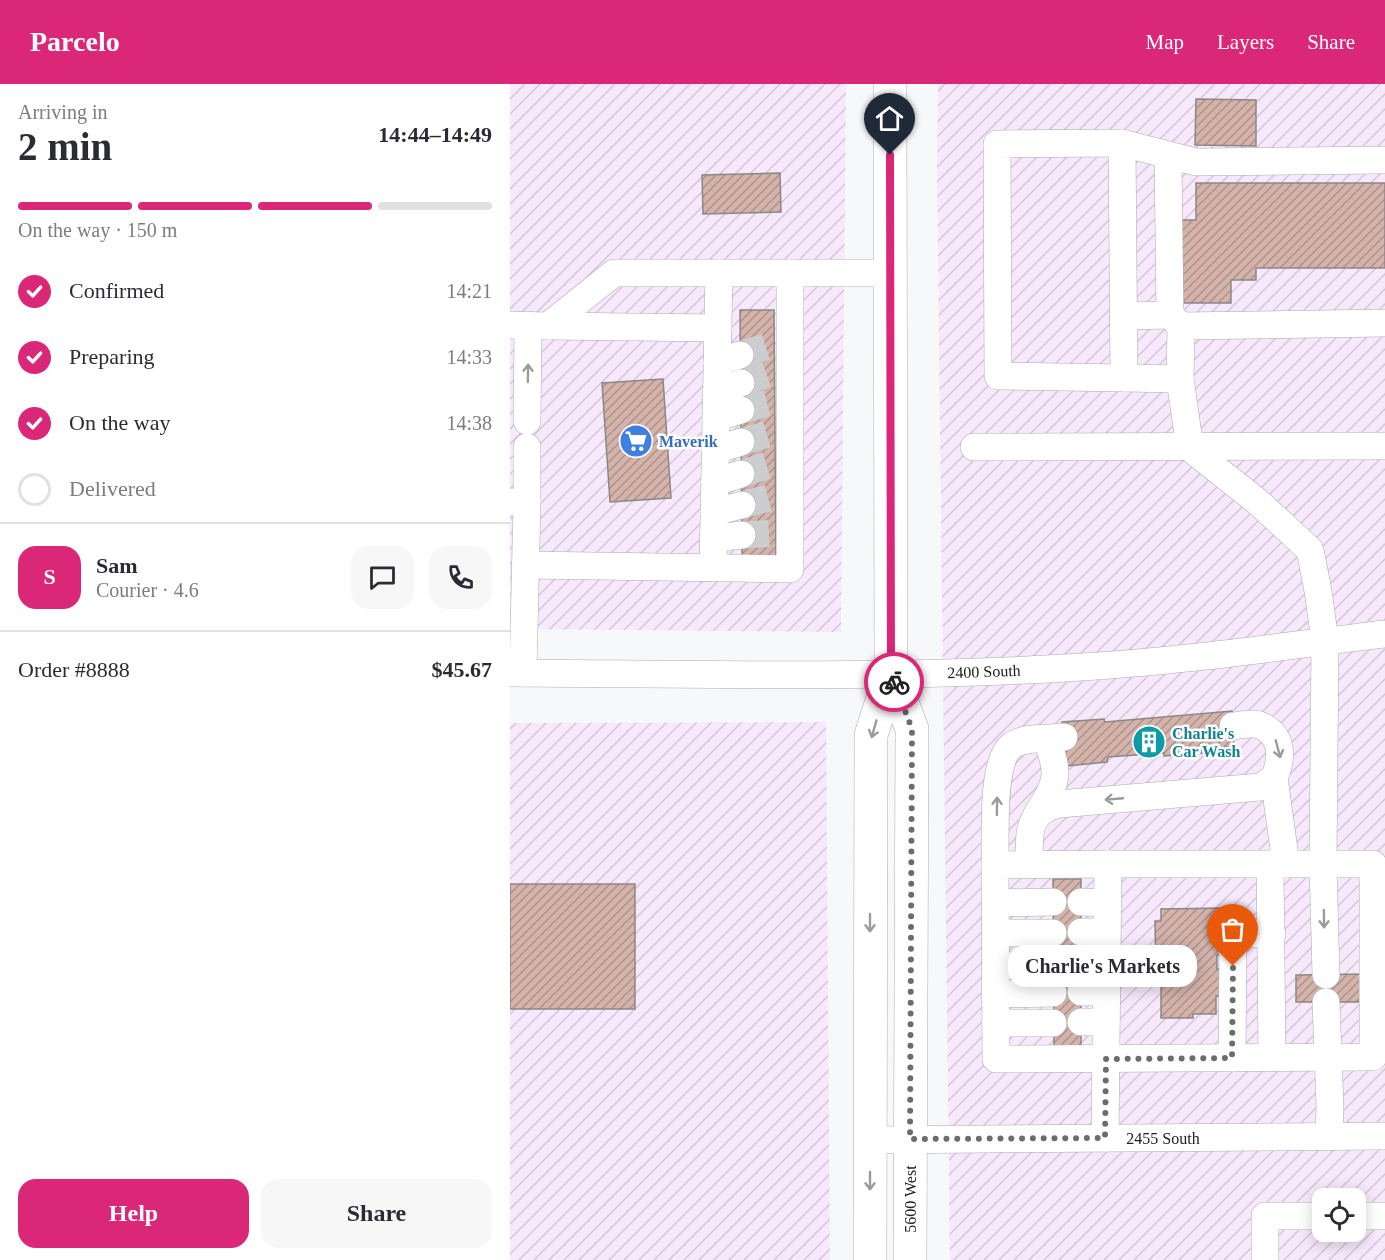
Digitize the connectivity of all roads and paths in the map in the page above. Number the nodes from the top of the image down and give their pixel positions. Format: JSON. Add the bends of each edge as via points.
{"nodes":[{"id":1,"x":890,"y":84,"type":"edge"},
{"id":2,"x":1122,"y":143,"type":"junction"},
{"id":3,"x":1168,"y":154,"type":"junction"},
{"id":4,"x":1385,"y":160,"type":"edge"},
{"id":5,"x":719,"y":273,"type":"junction"},
{"id":6,"x":790,"y":273,"type":"junction"},
{"id":7,"x":890,"y":273,"type":"junction"},
{"id":8,"x":1124,"y":316,"type":"junction"},
{"id":9,"x":1175,"y":320,"type":"junction"},
{"id":10,"x":1385,"y":323,"type":"edge"},
{"id":11,"x":529,"y":325,"type":"edge"},
{"id":12,"x":718,"y":328,"type":"junction"},
{"id":13,"x":1124,"y":378,"type":"junction"},
{"id":14,"x":1180,"y":378,"type":"junction"},
{"id":15,"x":527,"y":421,"type":"dead end"},
{"id":16,"x":741,"y":442,"type":"tunnel mouth"},
{"id":17,"x":1385,"y":446,"type":"edge"},
{"id":18,"x":527,"y":447,"type":"dead end"},
{"id":19,"x":974,"y":447,"type":"dead end"},
{"id":20,"x":1190,"y":448,"type":"junction"},
{"id":21,"x":715,"y":450,"type":"junction"},
{"id":22,"x":741,"y":474,"type":"tunnel mouth"},
{"id":23,"x":715,"y":482,"type":"junction"},
{"id":24,"x":518,"y":502,"type":"edge"},
{"id":25,"x":742,"y":505,"type":"tunnel mouth"},
{"id":26,"x":714,"y":525,"type":"junction"},
{"id":27,"x":742,"y":535,"type":"tunnel mouth"},
{"id":28,"x":526,"y":565,"type":"junction"},
{"id":29,"x":712,"y":568,"type":"junction"},
{"id":30,"x":1385,"y":634,"type":"edge"},
{"id":31,"x":1324,"y":641,"type":"junction"},
{"id":32,"x":516,"y":673,"type":"edge"},
{"id":33,"x":891,"y":673,"type":"junction"},
{"id":34,"x":1233,"y":726,"type":"dead end"},
{"id":35,"x":1274,"y":778,"type":"junction"},
{"id":36,"x":1037,"y":814,"type":"junction"},
{"id":37,"x":1029,"y":864,"type":"junction"},
{"id":38,"x":1108,"y":864,"type":"junction"},
{"id":39,"x":1278,"y":864,"type":"junction"},
{"id":40,"x":1323,"y":864,"type":"junction"},
{"id":41,"x":995,"y":865,"type":"junction"},
{"id":42,"x":1053,"y":902,"type":"dead end"},
{"id":43,"x":996,"y":903,"type":"junction"},
{"id":44,"x":996,"y":933,"type":"junction"},
{"id":45,"x":1053,"y":933,"type":"dead end"},
{"id":46,"x":1272,"y":934,"type":"junction"},
{"id":47,"x":1053,"y":965,"type":"dead end"},
{"id":48,"x":995,"y":966,"type":"junction"},
{"id":49,"x":1326,"y":975,"type":"dead end"},
{"id":50,"x":1053,"y":993,"type":"dead end"},
{"id":51,"x":995,"y":994,"type":"junction"},
{"id":52,"x":1326,"y":1002,"type":"dead end"},
{"id":53,"x":996,"y":1023,"type":"junction"},
{"id":54,"x":1053,"y":1023,"type":"dead end"},
{"id":55,"x":1272,"y":1057,"type":"junction"},
{"id":56,"x":1328,"y":1057,"type":"junction"},
{"id":57,"x":1232,"y":1058,"type":"junction"},
{"id":58,"x":1106,"y":1059,"type":"junction"},
{"id":59,"x":1385,"y":1136,"type":"edge"},
{"id":60,"x":1329,"y":1137,"type":"junction"},
{"id":61,"x":1105,"y":1138,"type":"junction"},
{"id":62,"x":910,"y":1139,"type":"junction"},
{"id":63,"x":870,"y":1140,"type":"junction"},
{"id":64,"x":1312,"y":1216,"type":"edge"},
{"id":65,"x":1366,"y":1216,"type":"edge"},
{"id":66,"x":1385,"y":1216,"type":"edge"},
{"id":67,"x":870,"y":1260,"type":"edge"},
{"id":68,"x":910,"y":1260,"type":"edge"},
{"id":69,"x":1265,"y":1260,"type":"edge"}],
"edges":[{"from":1,"to":7,"type":"main road","name":"5600 West"},
{"from":2,"to":3,"type":"street"},
{"from":2,"to":8,"type":"street"},
{"from":2,"to":13,"type":"street","via":[[997,144],[998,376]]},
{"from":3,"to":4,"type":"street","via":[[1196,162]]},
{"from":3,"to":9,"type":"street"},
{"from":5,"to":6,"type":"street"},
{"from":5,"to":11,"type":"street","via":[[614,273]]},
{"from":5,"to":12,"type":"street"},
{"from":6,"to":7,"type":"street"},
{"from":6,"to":29,"type":"street","via":[[782,355],[783,532],[790,569]]},
{"from":7,"to":33,"type":"main road","name":"5600 West"},
{"from":8,"to":9,"type":"street"},
{"from":8,"to":13,"type":"street"},
{"from":9,"to":10,"type":"street"},
{"from":9,"to":14,"type":"street"},
{"from":11,"to":12,"type":"street"},
{"from":15,"to":11,"type":"street","one_way":true},
{"from":12,"to":21,"type":"street","via":[[729,358],[729,387],[728,414]]},
{"from":13,"to":14,"type":"street"},
{"from":14,"to":20,"type":"street"},
{"from":16,"to":21,"type":"street"},
{"from":17,"to":20,"type":"street"},
{"from":18,"to":24,"type":"street"},
{"from":19,"to":20,"type":"street"},
{"from":20,"to":31,"type":"street","via":[[1310,550]]},
{"from":21,"to":23,"type":"street"},
{"from":22,"to":23,"type":"street"},
{"from":23,"to":26,"type":"street"},
{"from":24,"to":28,"type":"street"},
{"from":25,"to":26,"type":"street"},
{"from":26,"to":27,"type":"street"},
{"from":26,"to":29,"type":"street"},
{"from":28,"to":29,"type":"street"},
{"from":28,"to":32,"type":"street"},
{"from":30,"to":31,"type":"street","name":"2400 South"},
{"from":31,"to":33,"type":"street","name":"2400 South","via":[[1083,667]]},
{"from":31,"to":40,"type":"street"},
{"from":32,"to":33,"type":"street","name":"2400 South"},
{"from":33,"to":62,"type":"main road","name":"5600 West","via":[[912,729]]},
{"from":33,"to":63,"type":"main road","name":"5600 West","one_way":true,"via":[[871,735]]},
{"from":34,"to":35,"type":"street","one_way":true,"via":[[1251,724],[1272,733],[1281,756]]},
{"from":35,"to":36,"type":"street","one_way":true,"via":[[1260,787],[1059,804]]},
{"from":35,"to":39,"type":"street"},
{"from":36,"to":37,"type":"street","via":[[1031,824]]},
{"from":41,"to":36,"type":"street","one_way":true,"via":[[997,774],[1003,758],[1011,746],[1055,738],[1055,778]]},
{"from":37,"to":38,"type":"street"},
{"from":37,"to":41,"type":"street"},
{"from":38,"to":39,"type":"street"},
{"from":38,"to":58,"type":"street","via":[[1094,902],[1094,1022]]},
{"from":39,"to":40,"type":"street"},
{"from":39,"to":46,"type":"street"},
{"from":40,"to":49,"type":"street","one_way":true},
{"from":40,"to":56,"type":"street","via":[[1373,864],[1373,1057]]},
{"from":41,"to":43,"type":"street"},
{"from":42,"to":43,"type":"street"},
{"from":43,"to":44,"type":"street"},
{"from":44,"to":45,"type":"street"},
{"from":44,"to":48,"type":"street"},
{"from":46,"to":55,"type":"street"},
{"from":46,"to":57,"type":"street","via":[[1247,933],[1233,943]]},
{"from":47,"to":48,"type":"street"},
{"from":48,"to":51,"type":"street"},
{"from":50,"to":51,"type":"street"},
{"from":51,"to":53,"type":"street"},
{"from":52,"to":56,"type":"street"},
{"from":53,"to":54,"type":"street"},
{"from":53,"to":58,"type":"street","via":[[996,1059]]},
{"from":55,"to":56,"type":"street"},
{"from":55,"to":57,"type":"street"},
{"from":56,"to":60,"type":"street"},
{"from":57,"to":58,"type":"street"},
{"from":58,"to":61,"type":"street"},
{"from":59,"to":60,"type":"street","name":"2455 South"},
{"from":60,"to":61,"type":"street","name":"2455 South"},
{"from":61,"to":62,"type":"street","name":"2455 South"},
{"from":62,"to":63,"type":"street","name":"2455 South"},
{"from":62,"to":68,"type":"main road","name":"5600 West"},
{"from":63,"to":67,"type":"main road","name":"5600 West","one_way":true},
{"from":64,"to":69,"type":"street","via":[[1265,1216]]},
{"from":65,"to":66,"type":"street"}]}
